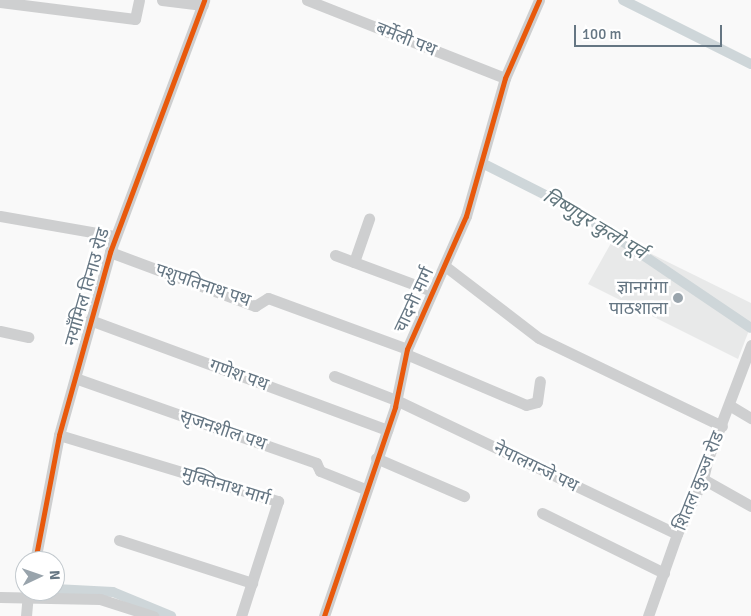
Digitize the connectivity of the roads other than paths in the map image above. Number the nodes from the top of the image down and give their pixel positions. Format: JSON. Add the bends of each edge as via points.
{"nodes":[{"id":1,"x":139,"y":0,"type":"edge"},
{"id":2,"x":162,"y":0,"type":"edge"},
{"id":3,"x":307,"y":0,"type":"edge"},
{"id":4,"x":539,"y":0,"type":"edge"},
{"id":5,"x":0,"y":2,"type":"edge"},
{"id":6,"x":203,"y":2,"type":"edge"},
{"id":7,"x":505,"y":78,"type":"junction"},
{"id":8,"x":0,"y":216,"type":"edge"},
{"id":9,"x":368,"y":218,"type":"dead end"},
{"id":10,"x":115,"y":236,"type":"junction"},
{"id":11,"x":110,"y":252,"type":"junction"},
{"id":12,"x":336,"y":255,"type":"dead end"},
{"id":13,"x":354,"y":262,"type":"junction"},
{"id":14,"x":445,"y":266,"type":"junction"},
{"id":15,"x":432,"y":292,"type":"junction"},
{"id":16,"x":90,"y":320,"type":"junction"},
{"id":17,"x":0,"y":331,"type":"edge"},
{"id":18,"x":28,"y":337,"type":"dead end"},
{"id":19,"x":750,"y":347,"type":"edge"},
{"id":20,"x":406,"y":351,"type":"junction"},
{"id":21,"x":334,"y":376,"type":"dead end"},
{"id":22,"x":75,"y":378,"type":"junction"},
{"id":23,"x":540,"y":381,"type":"dead end"},
{"id":24,"x":396,"y":400,"type":"junction"},
{"id":25,"x":729,"y":405,"type":"junction"},
{"id":26,"x":751,"y":418,"type":"edge"},
{"id":27,"x":722,"y":426,"type":"junction"},
{"id":28,"x":387,"y":430,"type":"junction"},
{"id":29,"x":59,"y":435,"type":"junction"},
{"id":30,"x":376,"y":458,"type":"junction"},
{"id":31,"x":703,"y":479,"type":"junction"},
{"id":32,"x":365,"y":489,"type":"junction"},
{"id":33,"x":464,"y":496,"type":"dead end"},
{"id":34,"x":751,"y":506,"type":"edge"},
{"id":35,"x":542,"y":513,"type":"dead end"},
{"id":36,"x":677,"y":534,"type":"junction"},
{"id":37,"x":120,"y":540,"type":"dead end"},
{"id":38,"x":36,"y":551,"type":"edge"},
{"id":39,"x":664,"y":573,"type":"junction"},
{"id":40,"x":252,"y":583,"type":"junction"},
{"id":41,"x":15,"y":596,"type":"edge"},
{"id":42,"x":0,"y":597,"type":"edge"},
{"id":43,"x":65,"y":597,"type":"edge"},
{"id":44,"x":27,"y":601,"type":"edge"},
{"id":45,"x":26,"y":616,"type":"edge"},
{"id":46,"x":152,"y":616,"type":"edge"},
{"id":47,"x":241,"y":616,"type":"edge"},
{"id":48,"x":324,"y":616,"type":"edge"},
{"id":49,"x":648,"y":616,"type":"edge"}],
"edges":[{"from":1,"to":5,"type":"street","via":[[135,19]]},
{"from":2,"to":6,"type":"street"},
{"from":3,"to":7,"type":"street","name":"बर्मेली पथ"},
{"from":4,"to":7,"type":"street","name":"चादनी मार्ग"},
{"from":6,"to":10,"type":"street","name":"नयाँमिल तिनाउ रोड"},
{"from":7,"to":14,"type":"street","name":"चादनी मार्ग","via":[[466,216]]},
{"from":8,"to":10,"type":"street"},
{"from":9,"to":13,"type":"street"},
{"from":10,"to":11,"type":"street","name":"नयाँमिल तिनाउ रोड"},
{"from":11,"to":16,"type":"street","name":"नयाँमिल तिनाउ रोड"},
{"from":11,"to":20,"type":"street","name":"पशुपतिनाथ पथ","via":[[255,306],[268,298]]},
{"from":12,"to":13,"type":"street"},
{"from":13,"to":15,"type":"street"},
{"from":14,"to":15,"type":"street","name":"चादनी मार्ग"},
{"from":14,"to":27,"type":"street","via":[[539,338]]},
{"from":15,"to":20,"type":"street","name":"चादनी मार्ग"},
{"from":16,"to":22,"type":"street","name":"नयाँमिल तिनाउ रोड"},
{"from":16,"to":28,"type":"street","name":"गणेश पथ"},
{"from":17,"to":18,"type":"street"},
{"from":19,"to":25,"type":"street","name":"शितल कुञ्ज रोड"},
{"from":20,"to":23,"type":"street","via":[[526,405],[537,402]]},
{"from":20,"to":24,"type":"street","name":"चादनी मार्ग"},
{"from":21,"to":24,"type":"street","name":"नेपालगन्जे पथ"},
{"from":22,"to":29,"type":"street","name":"नयाँमिल तिनाउ रोड"},
{"from":22,"to":32,"type":"street","name":"सृजनशील पथ","via":[[316,463],[320,471]]},
{"from":24,"to":28,"type":"street","name":"चादनी मार्ग"},
{"from":24,"to":36,"type":"street","name":"नेपालगन्जे पथ"},
{"from":25,"to":26,"type":"street"},
{"from":25,"to":27,"type":"street","name":"शितल कुञ्ज रोड"},
{"from":27,"to":31,"type":"street","name":"शितल कुञ्ज रोड"},
{"from":28,"to":30,"type":"street","name":"चादनी मार्ग"},
{"from":29,"to":38,"type":"street","name":"नयाँमिल तिनाउ रोड"},
{"from":29,"to":40,"type":"street","name":"मुक्तिनाथ मार्ग","via":[[278,501]]},
{"from":30,"to":32,"type":"street","name":"चादनी मार्ग"},
{"from":30,"to":33,"type":"street"},
{"from":31,"to":34,"type":"street"},
{"from":31,"to":36,"type":"street","name":"शितल कुञ्ज रोड"},
{"from":32,"to":48,"type":"street","name":"चादनी मार्ग"},
{"from":35,"to":39,"type":"street"},
{"from":36,"to":39,"type":"street","name":"शितल कुञ्ज रोड"},
{"from":37,"to":40,"type":"street"},
{"from":39,"to":49,"type":"street","name":"शितल कुञ्ज रोड"},
{"from":40,"to":47,"type":"street","name":"मुक्तिनाथ मार्ग"},
{"from":41,"to":42,"type":"street"},
{"from":43,"to":46,"type":"street","via":[[100,599]]},
{"from":44,"to":45,"type":"street"}]}
